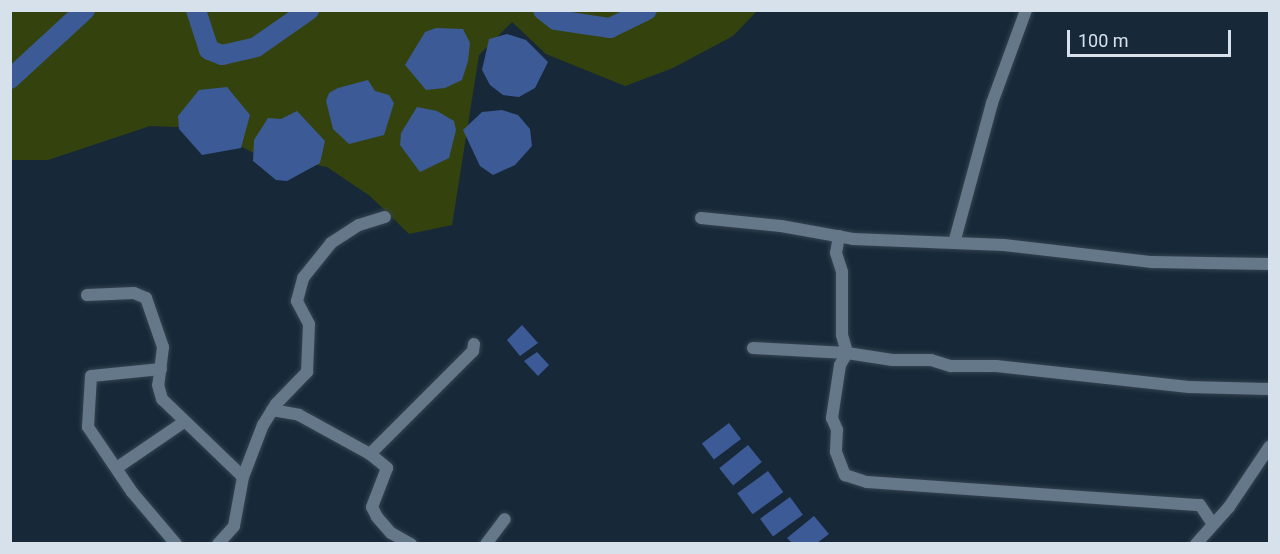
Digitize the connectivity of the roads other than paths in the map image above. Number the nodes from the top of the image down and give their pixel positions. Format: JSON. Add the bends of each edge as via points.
{"nodes":[{"id":1,"x":1026,"y":10,"type":"edge"},
{"id":2,"x":385,"y":217,"type":"dead end"},
{"id":3,"x":701,"y":218,"type":"dead end"},
{"id":4,"x":839,"y":236,"type":"junction"},
{"id":5,"x":954,"y":243,"type":"junction"},
{"id":6,"x":1269,"y":264,"type":"edge"},
{"id":7,"x":87,"y":295,"type":"dead end"},
{"id":8,"x":474,"y":344,"type":"dead end"},
{"id":9,"x":753,"y":348,"type":"dead end"},
{"id":10,"x":847,"y":353,"type":"junction"},
{"id":11,"x":161,"y":369,"type":"junction"},
{"id":12,"x":1269,"y":389,"type":"edge"},
{"id":13,"x":272,"y":410,"type":"junction"},
{"id":14,"x":184,"y":422,"type":"junction"},
{"id":15,"x":1269,"y":446,"type":"edge"},
{"id":16,"x":370,"y":454,"type":"junction"},
{"id":17,"x":118,"y":467,"type":"junction"},
{"id":18,"x":243,"y":477,"type":"junction"},
{"id":19,"x":505,"y":519,"type":"dead end"},
{"id":20,"x":1212,"y":523,"type":"junction"},
{"id":21,"x":176,"y":543,"type":"edge"},
{"id":22,"x":218,"y":543,"type":"edge"},
{"id":23,"x":411,"y":543,"type":"edge"},
{"id":24,"x":486,"y":543,"type":"edge"},
{"id":25,"x":1196,"y":543,"type":"edge"}],
"edges":[{"from":1,"to":5,"type":"street","via":[[992,103]]},
{"from":2,"to":13,"type":"street","via":[[359,225],[331,243],[303,278],[297,301],[309,324],[307,372]]},
{"from":3,"to":4,"type":"street"},
{"from":4,"to":5,"type":"street"},
{"from":4,"to":10,"type":"street","via":[[836,253],[842,272],[842,335]]},
{"from":5,"to":6,"type":"street","via":[[1004,244],[1152,262]]},
{"from":7,"to":11,"type":"street","via":[[134,293],[146,298],[163,346]]},
{"from":8,"to":16,"type":"street","via":[[473,351]]},
{"from":9,"to":10,"type":"street"},
{"from":10,"to":12,"type":"street","via":[[1189,387]]},
{"from":10,"to":20,"type":"street","via":[[840,365],[832,418],[837,430],[836,452],[845,475],[867,482],[1200,505]]},
{"from":11,"to":14,"type":"street","via":[[158,385],[162,399]]},
{"from":11,"to":17,"type":"street","via":[[91,376],[88,428]]},
{"from":13,"to":16,"type":"street","via":[[299,415]]},
{"from":13,"to":18,"type":"street"},
{"from":14,"to":17,"type":"street"},
{"from":14,"to":18,"type":"street"},
{"from":15,"to":20,"type":"street","via":[[1229,507]]},
{"from":16,"to":23,"type":"street","via":[[387,468],[372,507],[391,533]]},
{"from":17,"to":21,"type":"street","via":[[132,492]]},
{"from":18,"to":22,"type":"street","via":[[234,526]]},
{"from":19,"to":24,"type":"street"},
{"from":20,"to":25,"type":"street"}]}
